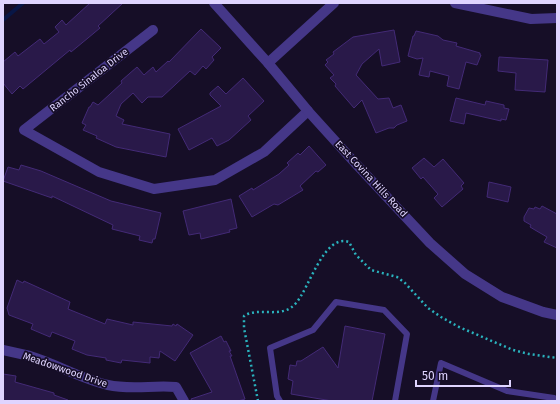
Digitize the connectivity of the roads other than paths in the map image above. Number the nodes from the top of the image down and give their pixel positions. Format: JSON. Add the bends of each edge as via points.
{"nodes":[{"id":1,"x":214,"y":3,"type":"edge"},
{"id":2,"x":334,"y":3,"type":"edge"},
{"id":3,"x":455,"y":3,"type":"edge"},
{"id":4,"x":557,"y":18,"type":"edge"},
{"id":5,"x":153,"y":30,"type":"dead end"},
{"id":6,"x":268,"y":63,"type":"junction"},
{"id":7,"x":308,"y":111,"type":"junction"},
{"id":8,"x":557,"y":315,"type":"edge"},
{"id":9,"x":3,"y":350,"type":"edge"},
{"id":10,"x":184,"y":401,"type":"edge"},
{"id":11,"x":280,"y":401,"type":"edge"},
{"id":12,"x":395,"y":401,"type":"edge"},
{"id":13,"x":433,"y":401,"type":"edge"},
{"id":14,"x":557,"y":401,"type":"edge"}],
"edges":[{"from":1,"to":6,"type":"street","name":"East Covina Hills Road"},
{"from":2,"to":6,"type":"street"},
{"from":3,"to":4,"type":"street","via":[[531,19]]},
{"from":5,"to":7,"type":"street","name":"Rancho Sinaloa Drive","via":[[24,130],[100,172],[154,189],[215,180],[264,152]]},
{"from":6,"to":7,"type":"street","name":"East Covina Hills Road"},
{"from":7,"to":8,"type":"street","name":"East Covina Hills Road","via":[[430,243],[465,274],[502,297]]},
{"from":9,"to":10,"type":"street","name":"Meadowwood Drive","via":[[31,356],[84,378],[110,385],[176,387]]},
{"from":11,"to":12,"type":"lane","via":[[277,396],[270,348],[313,330],[336,302],[384,310],[407,334]]},
{"from":13,"to":14,"type":"lane","via":[[441,362],[508,391],[554,398]]}]}
